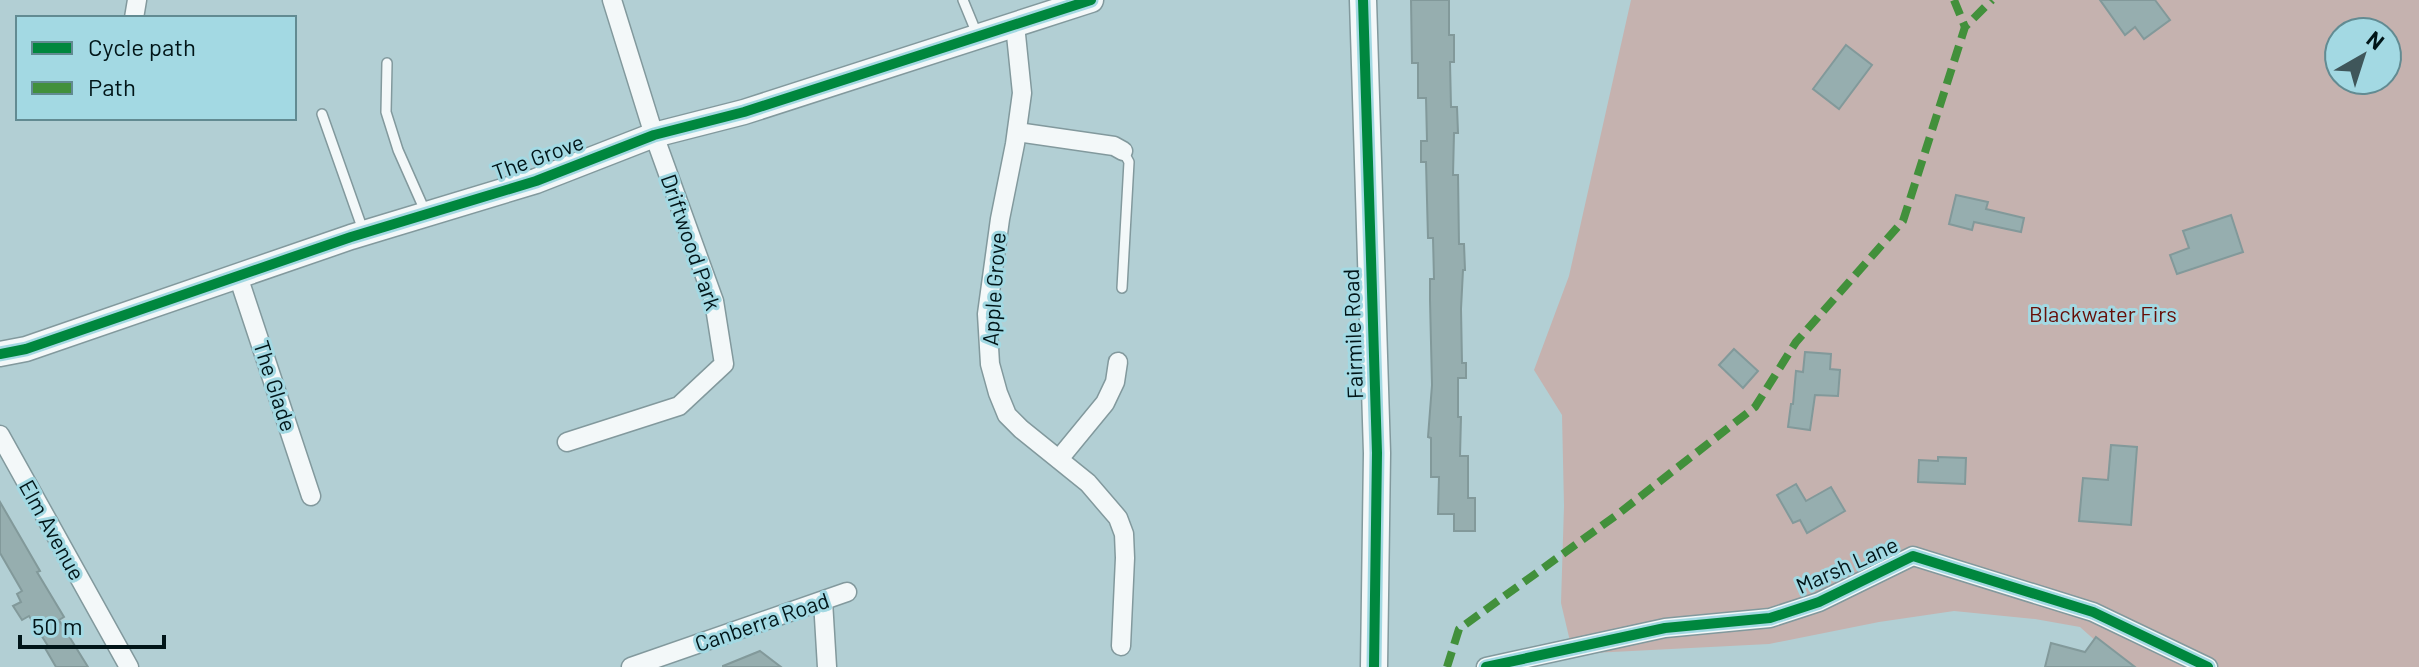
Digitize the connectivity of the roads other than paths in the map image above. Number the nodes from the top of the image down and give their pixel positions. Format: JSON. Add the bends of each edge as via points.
{"nodes":[{"id":1,"x":612,"y":0,"type":"edge"},
{"id":2,"x":963,"y":0,"type":"edge"},
{"id":3,"x":1091,"y":0,"type":"edge"},
{"id":4,"x":1363,"y":0,"type":"edge"},
{"id":5,"x":1015,"y":25,"type":"junction"},
{"id":6,"x":978,"y":37,"type":"junction"},
{"id":7,"x":387,"y":63,"type":"dead end"},
{"id":8,"x":322,"y":114,"type":"dead end"},
{"id":9,"x":1017,"y":132,"type":"junction"},
{"id":10,"x":654,"y":135,"type":"junction"},
{"id":11,"x":1123,"y":151,"type":"joint"},
{"id":12,"x":426,"y":214,"type":"junction"},
{"id":13,"x":364,"y":233,"type":"junction"},
{"id":14,"x":238,"y":276,"type":"junction"},
{"id":15,"x":1122,"y":288,"type":"dead end"},
{"id":16,"x":0,"y":354,"type":"edge"},
{"id":17,"x":1118,"y":362,"type":"dead end"},
{"id":18,"x":0,"y":435,"type":"edge"},
{"id":19,"x":567,"y":442,"type":"dead end"},
{"id":20,"x":1059,"y":459,"type":"junction"},
{"id":21,"x":311,"y":496,"type":"dead end"},
{"id":22,"x":847,"y":592,"type":"dead end"},
{"id":23,"x":823,"y":601,"type":"junction"},
{"id":24,"x":1121,"y":646,"type":"dead end"},
{"id":25,"x":129,"y":667,"type":"edge"},
{"id":26,"x":631,"y":667,"type":"edge"},
{"id":27,"x":827,"y":667,"type":"edge"},
{"id":28,"x":1374,"y":667,"type":"edge"},
{"id":29,"x":1486,"y":667,"type":"edge"},
{"id":30,"x":2208,"y":667,"type":"edge"}],
"edges":[{"from":1,"to":10,"type":"street"},
{"from":2,"to":6,"type":"lane"},
{"from":3,"to":5,"type":"street","name":"The Grove"},
{"from":4,"to":28,"type":"main road","name":"Fairmile Road","via":[[1377,453]]},
{"from":5,"to":6,"type":"street","name":"The Grove"},
{"from":5,"to":9,"type":"street","name":"Apple Grove","via":[[1022,93]]},
{"from":6,"to":10,"type":"street","name":"The Grove","via":[[744,112]]},
{"from":7,"to":12,"type":"lane","via":[[386,112]]},
{"from":8,"to":13,"type":"lane"},
{"from":9,"to":11,"type":"street"},
{"from":9,"to":20,"type":"street","name":"Apple Grove","via":[[987,314],[990,364],[1007,415]]},
{"from":10,"to":12,"type":"street","name":"The Grove","via":[[536,181]]},
{"from":10,"to":19,"type":"street","name":"Driftwood Park","via":[[714,301],[724,364],[679,406]]},
{"from":11,"to":15,"type":"lane","via":[[1129,162]]},
{"from":12,"to":13,"type":"street","name":"The Grove"},
{"from":13,"to":14,"type":"street","name":"The Grove"},
{"from":14,"to":16,"type":"street","name":"The Grove"},
{"from":14,"to":21,"type":"street","name":"The Glade"},
{"from":17,"to":20,"type":"street","via":[[1105,403]]},
{"from":18,"to":25,"type":"street","name":"Elm Avenue"},
{"from":20,"to":24,"type":"street","name":"Apple Grove","via":[[1106,503],[1124,534]]},
{"from":22,"to":23,"type":"street","name":"Canberra Road"},
{"from":23,"to":26,"type":"street","name":"Canberra Road"},
{"from":23,"to":27,"type":"street"},
{"from":29,"to":30,"type":"street","name":"Marsh Lane","via":[[1665,628],[1770,618],[1819,602],[1913,556],[2093,612]]}]}
